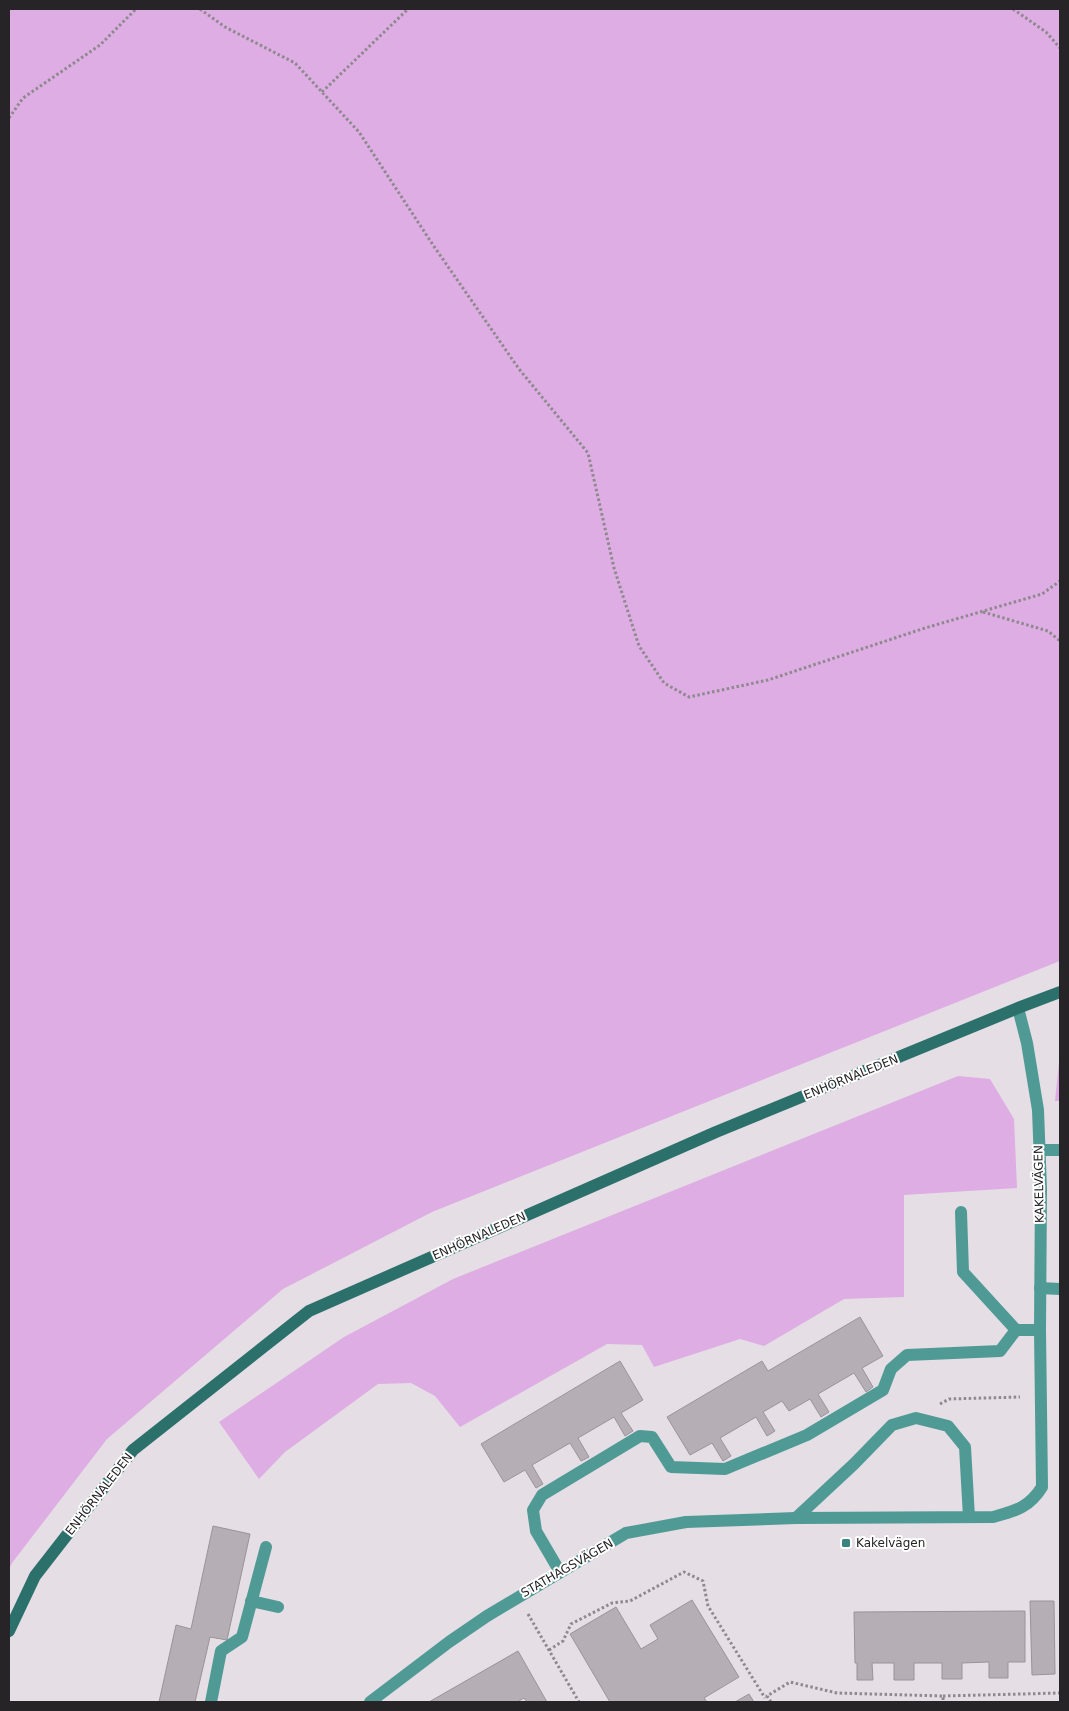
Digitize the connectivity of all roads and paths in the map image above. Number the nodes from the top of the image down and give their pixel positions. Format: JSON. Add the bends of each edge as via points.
{"nodes":[{"id":1,"x":136,"y":9,"type":"edge"},
{"id":2,"x":200,"y":9,"type":"edge"},
{"id":3,"x":408,"y":9,"type":"edge"},
{"id":4,"x":1012,"y":9,"type":"edge"},
{"id":5,"x":1060,"y":48,"type":"edge"},
{"id":6,"x":322,"y":92,"type":"junction"},
{"id":7,"x":9,"y":118,"type":"edge"},
{"id":8,"x":1060,"y":581,"type":"edge"},
{"id":9,"x":981,"y":611,"type":"junction"},
{"id":10,"x":1060,"y":642,"type":"edge"},
{"id":11,"x":1060,"y":992,"type":"edge"},
{"id":12,"x":1018,"y":1008,"type":"junction"},
{"id":13,"x":1038,"y":1150,"type":"junction"},
{"id":14,"x":1060,"y":1150,"type":"edge"},
{"id":15,"x":961,"y":1212,"type":"dead end"},
{"id":16,"x":1040,"y":1288,"type":"junction"},
{"id":17,"x":1060,"y":1289,"type":"edge"},
{"id":18,"x":1016,"y":1330,"type":"junction"},
{"id":19,"x":1040,"y":1330,"type":"junction"},
{"id":20,"x":1040,"y":1396,"type":"junction"},
{"id":21,"x":916,"y":1418,"type":"junction"},
{"id":22,"x":969,"y":1517,"type":"junction"},
{"id":23,"x":796,"y":1518,"type":"junction"},
{"id":24,"x":266,"y":1547,"type":"dead end"},
{"id":25,"x":560,"y":1572,"type":"junction"},
{"id":26,"x":518,"y":1596,"type":"junction"},
{"id":27,"x":252,"y":1601,"type":"junction"},
{"id":28,"x":278,"y":1608,"type":"dead end"},
{"id":29,"x":9,"y":1631,"type":"edge"},
{"id":30,"x":549,"y":1650,"type":"junction"},
{"id":31,"x":1060,"y":1693,"type":"edge"},
{"id":32,"x":943,"y":1696,"type":"junction"},
{"id":33,"x":764,"y":1698,"type":"dead end"},
{"id":34,"x":211,"y":1702,"type":"edge"},
{"id":35,"x":370,"y":1702,"type":"edge"},
{"id":36,"x":579,"y":1702,"type":"edge"},
{"id":37,"x":771,"y":1702,"type":"edge"},
{"id":38,"x":943,"y":1702,"type":"edge"}],
"edges":[{"from":1,"to":7,"type":"path","via":[[100,45],[22,98]]},
{"from":2,"to":6,"type":"path","via":[[225,27],[295,63]]},
{"from":3,"to":6,"type":"path"},
{"from":4,"to":5,"type":"path","via":[[1046,32]]},
{"from":6,"to":9,"type":"path","via":[[359,132],[519,369],[588,454],[614,568],[639,646],[664,683],[689,697],[759,682]]},
{"from":8,"to":9,"type":"path","via":[[1042,594]]},
{"from":9,"to":10,"type":"path","via":[[1048,630]]},
{"from":11,"to":12,"type":"street","name":"ENHÖRNALEDEN"},
{"from":12,"to":13,"type":"street","name":"KAKELVÄGEN","via":[[1038,1110]]},
{"from":12,"to":29,"type":"street","name":"ENHÖRNALEDEN","via":[[716,1132],[309,1311],[133,1450],[35,1576]]},
{"from":13,"to":14,"type":"street"},
{"from":13,"to":16,"type":"street","name":"KAKELVÄGEN"},
{"from":15,"to":18,"type":"street","via":[[963,1272]]},
{"from":16,"to":17,"type":"street"},
{"from":16,"to":19,"type":"street","name":"KAKELVÄGEN"},
{"from":18,"to":19,"type":"street"},
{"from":18,"to":25,"type":"street","via":[[1000,1351],[907,1355],[891,1369],[883,1390],[807,1435],[725,1469],[671,1467],[652,1437],[640,1436],[542,1495],[533,1510],[536,1531]]},
{"from":19,"to":20,"type":"street","name":"KAKELVÄGEN"},
{"from":20,"to":21,"type":"path","via":[[949,1398]]},
{"from":20,"to":22,"type":"street","name":"KAKELVÄGEN","via":[[1042,1487],[1035,1499],[1019,1510],[993,1517]]},
{"from":21,"to":22,"type":"street","via":[[948,1426],[965,1447]]},
{"from":21,"to":23,"type":"street","via":[[892,1425]]},
{"from":22,"to":23,"type":"street","name":"STATHAGSVÄGEN"},
{"from":23,"to":25,"type":"street","name":"STATHAGSVÄGEN","via":[[686,1522],[626,1534]]},
{"from":24,"to":27,"type":"street"},
{"from":25,"to":26,"type":"street","name":"STATHAGSVÄGEN"},
{"from":26,"to":30,"type":"path"},
{"from":26,"to":35,"type":"street","name":"STATHAGSVÄGEN","via":[[449,1642]]},
{"from":27,"to":28,"type":"street"},
{"from":27,"to":34,"type":"street","via":[[242,1638],[222,1651]]},
{"from":30,"to":33,"type":"path","via":[[563,1641],[570,1624],[612,1602],[630,1601],[684,1572],[703,1581],[708,1606]]},
{"from":30,"to":36,"type":"path"},
{"from":31,"to":32,"type":"path"},
{"from":32,"to":37,"type":"path","via":[[837,1693],[790,1682],[767,1696]]},
{"from":32,"to":38,"type":"path"}]}
